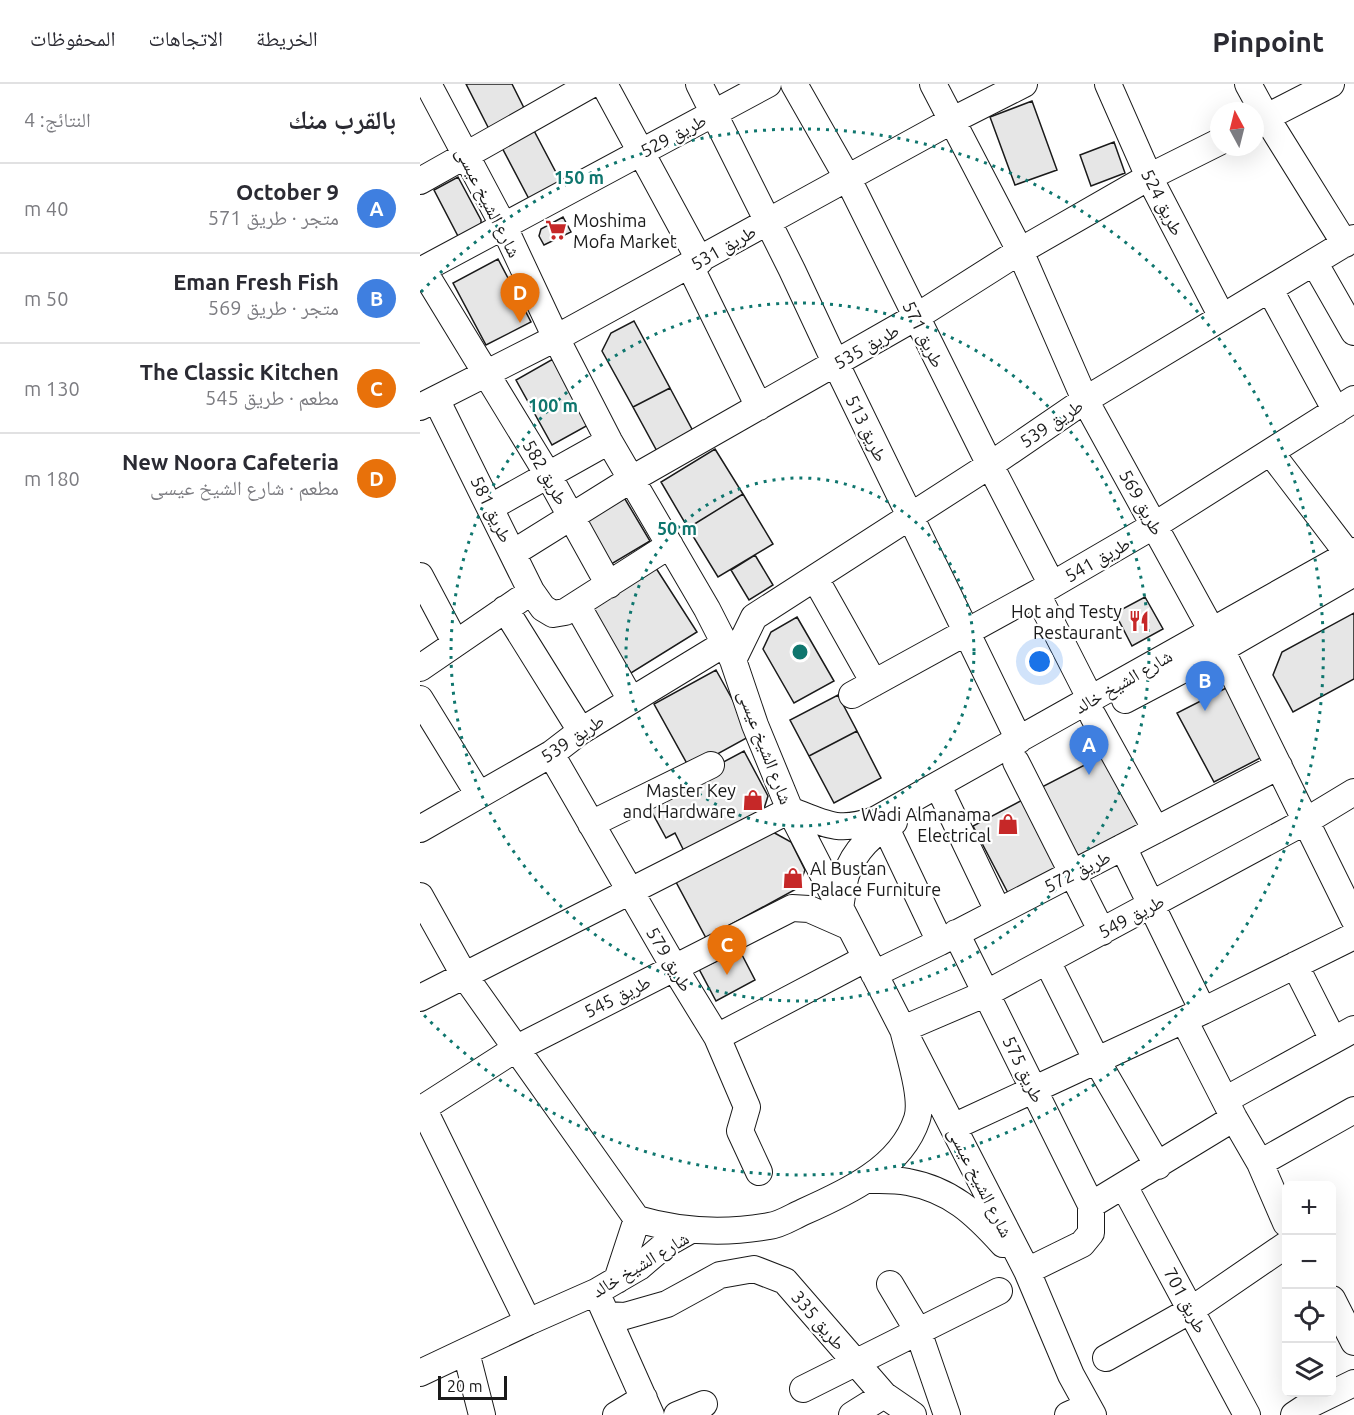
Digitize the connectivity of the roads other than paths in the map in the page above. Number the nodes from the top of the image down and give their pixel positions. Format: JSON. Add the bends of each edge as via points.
{"nodes":[{"id":1,"x":428,"y":84,"type":"edge"},
{"id":2,"x":592,"y":84,"type":"edge"},
{"id":3,"x":604,"y":84,"type":"edge"},
{"id":4,"x":699,"y":84,"type":"edge"},
{"id":5,"x":768,"y":84,"type":"edge"},
{"id":6,"x":794,"y":84,"type":"edge"},
{"id":7,"x":933,"y":84,"type":"edge"},
{"id":8,"x":1024,"y":84,"type":"edge"},
{"id":9,"x":1108,"y":84,"type":"edge"},
{"id":10,"x":1248,"y":84,"type":"edge"},
{"id":11,"x":1331,"y":84,"type":"edge"},
{"id":12,"x":1254,"y":102,"type":"edge"},
{"id":13,"x":715,"y":113,"type":"junction"},
{"id":14,"x":1264,"y":118,"type":"edge"},
{"id":15,"x":953,"y":120,"type":"junction"},
{"id":16,"x":1264,"y":124,"type":"edge"},
{"id":17,"x":1210,"y":146,"type":"edge"},
{"id":18,"x":642,"y":152,"type":"junction"},
{"id":19,"x":466,"y":156,"type":"junction"},
{"id":20,"x":1149,"y":177,"type":"junction"},
{"id":21,"x":848,"y":179,"type":"junction"},
{"id":22,"x":420,"y":181,"type":"edge"},
{"id":23,"x":768,"y":221,"type":"junction"},
{"id":24,"x":504,"y":227,"type":"junction"},
{"id":25,"x":1349,"y":241,"type":"edge"},
{"id":26,"x":1020,"y":251,"type":"junction"},
{"id":27,"x":1314,"y":262,"type":"junction"},
{"id":28,"x":695,"y":263,"type":"junction"},
{"id":29,"x":422,"y":270,"type":"edge"},
{"id":30,"x":1269,"y":290,"type":"junction"},
{"id":31,"x":916,"y":317,"type":"junction"},
{"id":32,"x":1222,"y":317,"type":"junction"},
{"id":33,"x":1354,"y":332,"type":"edge"},
{"id":34,"x":556,"y":338,"type":"junction"},
{"id":35,"x":836,"y":364,"type":"junction"},
{"id":36,"x":486,"y":374,"type":"junction"},
{"id":37,"x":1085,"y":400,"type":"junction"},
{"id":38,"x":428,"y":403,"type":"edge"},
{"id":39,"x":1345,"y":405,"type":"edge"},
{"id":40,"x":759,"y":407,"type":"junction"},
{"id":41,"x":609,"y":441,"type":"junction"},
{"id":42,"x":1271,"y":453,"type":"junction"},
{"id":43,"x":990,"y":465,"type":"junction"},
{"id":44,"x":549,"y":475,"type":"junction"},
{"id":45,"x":630,"y":480,"type":"junction"},
{"id":46,"x":491,"y":507,"type":"junction"},
{"id":47,"x":909,"y":517,"type":"junction"},
{"id":48,"x":572,"y":518,"type":"junction"},
{"id":49,"x":1155,"y":525,"type":"junction"},
{"id":50,"x":670,"y":545,"type":"junction"},
{"id":51,"x":513,"y":553,"type":"junction"},
{"id":52,"x":1352,"y":567,"type":"edge"},
{"id":53,"x":420,"y":576,"type":"edge"},
{"id":54,"x":815,"y":578,"type":"junction"},
{"id":55,"x":609,"y":585,"type":"junction"},
{"id":56,"x":1044,"y":590,"type":"junction"},
{"id":57,"x":531,"y":591,"type":"junction"},
{"id":58,"x":577,"y":605,"type":"junction"},
{"id":59,"x":506,"y":609,"type":"junction"},
{"id":60,"x":706,"y":609,"type":"junction"},
{"id":61,"x":754,"y":617,"type":"junction"},
{"id":62,"x":966,"y":633,"type":"junction"},
{"id":63,"x":1216,"y":641,"type":"junction"},
{"id":64,"x":455,"y":642,"type":"junction"},
{"id":65,"x":728,"y":652,"type":"junction"},
{"id":66,"x":420,"y":668,"type":"edge"},
{"id":67,"x":420,"y":699,"type":"edge"},
{"id":68,"x":631,"y":700,"type":"junction"},
{"id":69,"x":1092,"y":708,"type":"junction"},
{"id":70,"x":581,"y":731,"type":"junction"},
{"id":71,"x":1017,"y":751,"type":"junction"},
{"id":72,"x":551,"y":754,"type":"junction"},
{"id":73,"x":711,"y":765,"type":"dead end"},
{"id":74,"x":1280,"y":766,"type":"junction"},
{"id":75,"x":1354,"y":792,"type":"edge"},
{"id":76,"x":479,"y":795,"type":"junction"},
{"id":77,"x":944,"y":796,"type":"junction"},
{"id":78,"x":790,"y":810,"type":"junction"},
{"id":79,"x":1306,"y":821,"type":"junction"},
{"id":80,"x":591,"y":824,"type":"junction"},
{"id":81,"x":885,"y":826,"type":"junction"},
{"id":82,"x":420,"y":829,"type":"edge"},
{"id":83,"x":1156,"y":830,"type":"junction"},
{"id":84,"x":1123,"y":847,"type":"junction"},
{"id":85,"x":1073,"y":873,"type":"junction"},
{"id":86,"x":629,"y":891,"type":"junction"},
{"id":87,"x":420,"y":897,"type":"edge"},
{"id":88,"x":1151,"y":905,"type":"junction"},
{"id":89,"x":998,"y":912,"type":"junction"},
{"id":90,"x":845,"y":918,"type":"junction"},
{"id":91,"x":1354,"y":919,"type":"edge"},
{"id":92,"x":1102,"y":932,"type":"junction"},
{"id":93,"x":1354,"y":936,"type":"edge"},
{"id":94,"x":948,"y":938,"type":"junction"},
{"id":95,"x":1047,"y":961,"type":"junction"},
{"id":96,"x":1295,"y":965,"type":"junction"},
{"id":97,"x":869,"y":966,"type":"junction"},
{"id":98,"x":674,"y":967,"type":"junction"},
{"id":99,"x":464,"y":975,"type":"junction"},
{"id":100,"x":987,"y":993,"type":"junction"},
{"id":101,"x":420,"y":998,"type":"edge"},
{"id":102,"x":1193,"y":1016,"type":"junction"},
{"id":103,"x":903,"y":1029,"type":"junction"},
{"id":104,"x":1344,"y":1035,"type":"edge"},
{"id":105,"x":717,"y":1037,"type":"junction"},
{"id":106,"x":517,"y":1048,"type":"junction"},
{"id":107,"x":1097,"y":1061,"type":"junction"},
{"id":108,"x":1034,"y":1091,"type":"junction"},
{"id":109,"x":421,"y":1109,"type":"edge"},
{"id":110,"x":1229,"y":1109,"type":"junction"},
{"id":111,"x":1354,"y":1110,"type":"edge"},
{"id":112,"x":953,"y":1127,"type":"junction"},
{"id":113,"x":1260,"y":1163,"type":"junction"},
{"id":114,"x":1158,"y":1166,"type":"junction"},
{"id":115,"x":759,"y":1172,"type":"dead end"},
{"id":116,"x":866,"y":1180,"type":"junction"},
{"id":117,"x":1125,"y":1186,"type":"junction"},
{"id":118,"x":1091,"y":1205,"type":"junction"},
{"id":119,"x":1282,"y":1212,"type":"edge"},
{"id":120,"x":637,"y":1219,"type":"junction"},
{"id":121,"x":689,"y":1231,"type":"junction"},
{"id":122,"x":1282,"y":1248,"type":"edge"},
{"id":123,"x":1027,"y":1271,"type":"junction"},
{"id":124,"x":890,"y":1284,"type":"dead end"},
{"id":125,"x":999,"y":1290,"type":"dead end"},
{"id":126,"x":607,"y":1296,"type":"junction"},
{"id":127,"x":1341,"y":1303,"type":"edge"},
{"id":128,"x":1191,"y":1310,"type":"junction"},
{"id":129,"x":528,"y":1322,"type":"junction"},
{"id":130,"x":918,"y":1331,"type":"junction"},
{"id":131,"x":1354,"y":1342,"type":"edge"},
{"id":132,"x":466,"y":1352,"type":"junction"},
{"id":133,"x":1106,"y":1358,"type":"dead end"},
{"id":134,"x":856,"y":1362,"type":"junction"},
{"id":135,"x":420,"y":1373,"type":"edge"},
{"id":136,"x":1354,"y":1383,"type":"edge"},
{"id":137,"x":803,"y":1389,"type":"dead end"},
{"id":138,"x":884,"y":1395,"type":"junction"},
{"id":139,"x":704,"y":1404,"type":"dead end"},
{"id":140,"x":647,"y":1407,"type":"edge"},
{"id":141,"x":1083,"y":1412,"type":"edge"},
{"id":142,"x":1306,"y":1412,"type":"edge"},
{"id":143,"x":482,"y":1415,"type":"edge"},
{"id":144,"x":616,"y":1415,"type":"edge"},
{"id":145,"x":677,"y":1415,"type":"edge"},
{"id":146,"x":852,"y":1415,"type":"edge"},
{"id":147,"x":913,"y":1415,"type":"edge"},
{"id":148,"x":947,"y":1415,"type":"edge"},
{"id":149,"x":1247,"y":1415,"type":"edge"}],
"edges":[{"from":1,"to":19,"type":"street","name":"شارع الشيخ عيسى"},
{"from":2,"to":19,"type":"street"},
{"from":3,"to":18,"type":"street"},
{"from":4,"to":13,"type":"street","name":"طريق 513"},
{"from":5,"to":13,"type":"street","name":"طريق 529"},
{"from":6,"to":21,"type":"street","name":"طريق 571"},
{"from":7,"to":15,"type":"street","name":"طريق 569"},
{"from":8,"to":15,"type":"street","name":"طريق 531"},
{"from":9,"to":20,"type":"street","name":"طريق 524"},
{"from":10,"to":12,"type":"street"},
{"from":11,"to":14,"type":"street"},
{"from":13,"to":18,"type":"street","name":"طريق 529"},
{"from":13,"to":23,"type":"street","name":"طريق 513"},
{"from":15,"to":21,"type":"street","name":"طريق 531"},
{"from":15,"to":26,"type":"street","name":"طريق 569"},
{"from":16,"to":25,"type":"street"},
{"from":17,"to":20,"type":"street","name":"طريق 535"},
{"from":18,"to":24,"type":"street","name":"طريق 529"},
{"from":18,"to":28,"type":"street"},
{"from":19,"to":22,"type":"street"},
{"from":19,"to":24,"type":"street","name":"شارع الشيخ عيسى"},
{"from":20,"to":26,"type":"street","name":"طريق 535"},
{"from":20,"to":32,"type":"street","name":"طريق 524"},
{"from":21,"to":23,"type":"street","name":"طريق 531"},
{"from":21,"to":31,"type":"street","name":"طريق 571"},
{"from":23,"to":28,"type":"street","name":"طريق 531"},
{"from":23,"to":35,"type":"street","name":"طريق 513"},
{"from":24,"to":29,"type":"street","name":"طريق 529"},
{"from":24,"to":34,"type":"street","name":"شارع الشيخ عيسى"},
{"from":25,"to":27,"type":"street","name":"طريق 539"},
{"from":26,"to":31,"type":"street","name":"طريق 535"},
{"from":26,"to":37,"type":"street","name":"طريق 569"},
{"from":27,"to":30,"type":"street","name":"طريق 539"},
{"from":27,"to":33,"type":"street"},
{"from":28,"to":34,"type":"street","name":"طريق 531"},
{"from":28,"to":40,"type":"street"},
{"from":29,"to":36,"type":"street","name":"طريق 582"},
{"from":30,"to":32,"type":"street","name":"طريق 539"},
{"from":30,"to":39,"type":"street","name":"طريق 541"},
{"from":31,"to":35,"type":"street","name":"طريق 535"},
{"from":31,"to":43,"type":"street","name":"طريق 571"},
{"from":32,"to":37,"type":"street","name":"طريق 539"},
{"from":34,"to":36,"type":"street","name":"طريق 531"},
{"from":34,"to":41,"type":"street","name":"شارع الشيخ عيسى"},
{"from":35,"to":40,"type":"street","name":"طريق 535"},
{"from":35,"to":47,"type":"street","name":"طريق 513"},
{"from":36,"to":38,"type":"street","name":"طريق 531"},
{"from":36,"to":44,"type":"street","name":"طريق 582"},
{"from":37,"to":43,"type":"street","name":"طريق 539"},
{"from":37,"to":49,"type":"street","name":"طريق 569"},
{"from":38,"to":46,"type":"street","name":"طريق 581"},
{"from":39,"to":42,"type":"street","name":"طريق 541"},
{"from":40,"to":45,"type":"street","name":"طريق 535"},
{"from":41,"to":44,"type":"street"},
{"from":41,"to":45,"type":"street","name":"شارع الشيخ عيسى"},
{"from":42,"to":49,"type":"street","name":"طريق 541"},
{"from":42,"to":52,"type":"street"},
{"from":43,"to":47,"type":"street","name":"طريق 539"},
{"from":43,"to":56,"type":"street","name":"طريق 571"},
{"from":44,"to":46,"type":"street"},
{"from":44,"to":48,"type":"street","name":"طريق 582"},
{"from":45,"to":48,"type":"street","name":"طريق 535"},
{"from":45,"to":50,"type":"street","name":"شارع الشيخ عيسى"},
{"from":46,"to":51,"type":"street","name":"طريق 581"},
{"from":47,"to":54,"type":"street","name":"طريق 539"},
{"from":47,"to":62,"type":"street","name":"طريق 513"},
{"from":48,"to":51,"type":"street","name":"طريق 535"},
{"from":48,"to":55,"type":"street","name":"طريق 582"},
{"from":49,"to":56,"type":"street","name":"طريق 541"},
{"from":49,"to":63,"type":"street","name":"طريق 569"},
{"from":50,"to":55,"type":"street"},
{"from":50,"to":60,"type":"street","name":"شارع الشيخ عيسى"},
{"from":51,"to":57,"type":"street","name":"طريق 581"},
{"from":52,"to":63,"type":"street","name":"شارع الشيخ خالد"},
{"from":53,"to":64,"type":"street"},
{"from":54,"to":61,"type":"street","name":"طريق 539"},
{"from":54,"to":62,"type":"street","name":"طريق 541","via":[[863,689]]},
{"from":55,"to":58,"type":"street"},
{"from":56,"to":62,"type":"street","name":"طريق 541"},
{"from":56,"to":69,"type":"street","name":"طريق 571"},
{"from":57,"to":58,"type":"street","name":"طريق 581","via":[[543,608],[553,614]]},
{"from":57,"to":59,"type":"street"},
{"from":58,"to":68,"type":"street"},
{"from":59,"to":64,"type":"street"},
{"from":59,"to":70,"type":"street"},
{"from":60,"to":61,"type":"street"},
{"from":60,"to":65,"type":"street","name":"شارع الشيخ عيسى"},
{"from":61,"to":65,"type":"street"},
{"from":62,"to":71,"type":"street","name":"طريق 513"},
{"from":63,"to":69,"type":"street","name":"شارع الشيخ خالد"},
{"from":63,"to":74,"type":"street","name":"طريق 569"},
{"from":64,"to":66,"type":"street"},
{"from":65,"to":68,"type":"street","name":"طريق 539"},
{"from":65,"to":78,"type":"street","name":"شارع الشيخ عيسى"},
{"from":67,"to":76,"type":"street"},
{"from":68,"to":70,"type":"street","name":"طريق 539"},
{"from":69,"to":71,"type":"street","name":"شارع الشيخ خالد"},
{"from":69,"to":83,"type":"street","name":"طريق 571"},
{"from":70,"to":72,"type":"street","name":"طريق 539"},
{"from":71,"to":77,"type":"street","name":"شارع الشيخ خالد"},
{"from":71,"to":78,"type":"street","name":"شارع الشيخ خالد","via":[[856,827],[838,827]]},
{"from":71,"to":85,"type":"street","name":"طريق 513"},
{"from":72,"to":76,"type":"street","name":"طريق 539"},
{"from":72,"to":80,"type":"street","name":"طريق 579"},
{"from":73,"to":80,"type":"street"},
{"from":74,"to":79,"type":"street","name":"طريق 569"},
{"from":74,"to":83,"type":"street","name":"طريق 572"},
{"from":75,"to":79,"type":"street","name":"طريق 549"},
{"from":76,"to":82,"type":"street","name":"طريق 539"},
{"from":77,"to":81,"type":"street","name":"شارع الشيخ خالد"},
{"from":77,"to":89,"type":"street"},
{"from":78,"to":86,"type":"street"},
{"from":78,"to":90,"type":"street","name":"شارع الشيخ عيسى"},
{"from":79,"to":88,"type":"street","name":"طريق 549"},
{"from":79,"to":91,"type":"street","name":"طريق 569"},
{"from":80,"to":86,"type":"street","name":"طريق 579"},
{"from":81,"to":90,"type":"street","name":"شارع الشيخ خالد","via":[[870,836],[846,873]]},
{"from":81,"to":94,"type":"street","name":"طريق 575"},
{"from":83,"to":84,"type":"street","name":"طريق 572"},
{"from":84,"to":85,"type":"street","name":"طريق 572"},
{"from":84,"to":88,"type":"street"},
{"from":85,"to":89,"type":"street","name":"طريق 572"},
{"from":85,"to":92,"type":"street","name":"طريق 513"},
{"from":86,"to":98,"type":"street","name":"طريق 579"},
{"from":86,"to":99,"type":"street"},
{"from":87,"to":99,"type":"street"},
{"from":88,"to":92,"type":"street","name":"طريق 549"},
{"from":88,"to":102,"type":"street"},
{"from":89,"to":94,"type":"street","name":"طريق 572"},
{"from":90,"to":97,"type":"street","name":"شارع الشيخ عيسى"},
{"from":90,"to":98,"type":"street","name":"طريق 545","via":[[792,908]]},
{"from":92,"to":95,"type":"street","name":"طريق 549"},
{"from":93,"to":96,"type":"street"},
{"from":94,"to":97,"type":"street","name":"طريق 572"},
{"from":94,"to":100,"type":"street","name":"طريق 575"},
{"from":95,"to":100,"type":"street","name":"طريق 549"},
{"from":95,"to":107,"type":"street"},
{"from":96,"to":102,"type":"street"},
{"from":96,"to":104,"type":"street"},
{"from":97,"to":103,"type":"street","name":"شارع الشيخ عيسى"},
{"from":97,"to":105,"type":"street","name":"طريق 572"},
{"from":98,"to":105,"type":"street","name":"طريق 579"},
{"from":98,"to":106,"type":"street","name":"طريق 545"},
{"from":99,"to":101,"type":"street"},
{"from":99,"to":106,"type":"street"},
{"from":100,"to":103,"type":"street","name":"طريق 549"},
{"from":100,"to":108,"type":"street","name":"طريق 575"},
{"from":102,"to":107,"type":"street"},
{"from":102,"to":110,"type":"street"},
{"from":103,"to":112,"type":"street","name":"شارع الشيخ عيسى"},
{"from":103,"to":116,"type":"street","name":"شارع الشيخ خالد","via":[[918,1098],[918,1116],[892,1158]]},
{"from":104,"to":110,"type":"street"},
{"from":105,"to":115,"type":"street","name":"طريق 579","via":[[747,1107],[740,1131]]},
{"from":106,"to":109,"type":"street","name":"طريق 545"},
{"from":106,"to":120,"type":"street"},
{"from":107,"to":108,"type":"street"},
{"from":107,"to":114,"type":"street"},
{"from":108,"to":112,"type":"street"},
{"from":108,"to":118,"type":"street","name":"طريق 575"},
{"from":109,"to":129,"type":"street"},
{"from":110,"to":113,"type":"street"},
{"from":110,"to":114,"type":"street"},
{"from":111,"to":113,"type":"street"},
{"from":112,"to":123,"type":"street","name":"شارع الشيخ عيسى"},
{"from":113,"to":119,"type":"street"},
{"from":114,"to":117,"type":"street"},
{"from":116,"to":121,"type":"street","name":"شارع الشيخ خالد","via":[[772,1226]]},
{"from":116,"to":123,"type":"street","via":[[908,1182],[948,1195],[978,1216]]},
{"from":117,"to":118,"type":"street"},
{"from":117,"to":128,"type":"street","name":"طريق 701"},
{"from":118,"to":123,"type":"street","via":[[1091,1233],[1082,1244]]},
{"from":120,"to":121,"type":"street"},
{"from":120,"to":126,"type":"street"},
{"from":121,"to":126,"type":"street","name":"شارع الشيخ خالد","via":[[666,1244]]},
{"from":122,"to":128,"type":"street"},
{"from":123,"to":141,"type":"street","name":"شارع الشيخ عيسى"},
{"from":124,"to":130,"type":"street"},
{"from":125,"to":130,"type":"street"},
{"from":126,"to":129,"type":"street","name":"شارع الشيخ خالد"},
{"from":126,"to":134,"type":"street","name":"طريق 335","via":[[625,1316],[667,1304],[720,1275],[754,1269],[785,1281]]},
{"from":126,"to":140,"type":"street"},
{"from":127,"to":131,"type":"street"},
{"from":128,"to":133,"type":"street"},
{"from":128,"to":149,"type":"street","name":"طريق 701"},
{"from":129,"to":132,"type":"street","name":"شارع الشيخ خالد"},
{"from":130,"to":134,"type":"street"},
{"from":130,"to":148,"type":"street"},
{"from":132,"to":135,"type":"street","name":"شارع الشيخ خالد"},
{"from":132,"to":143,"type":"street"},
{"from":134,"to":137,"type":"street"},
{"from":134,"to":138,"type":"street","name":"طريق 335"},
{"from":136,"to":142,"type":"street"},
{"from":138,"to":146,"type":"street"},
{"from":138,"to":147,"type":"street","name":"طريق 335"},
{"from":139,"to":145,"type":"street"},
{"from":140,"to":144,"type":"street"}]}
